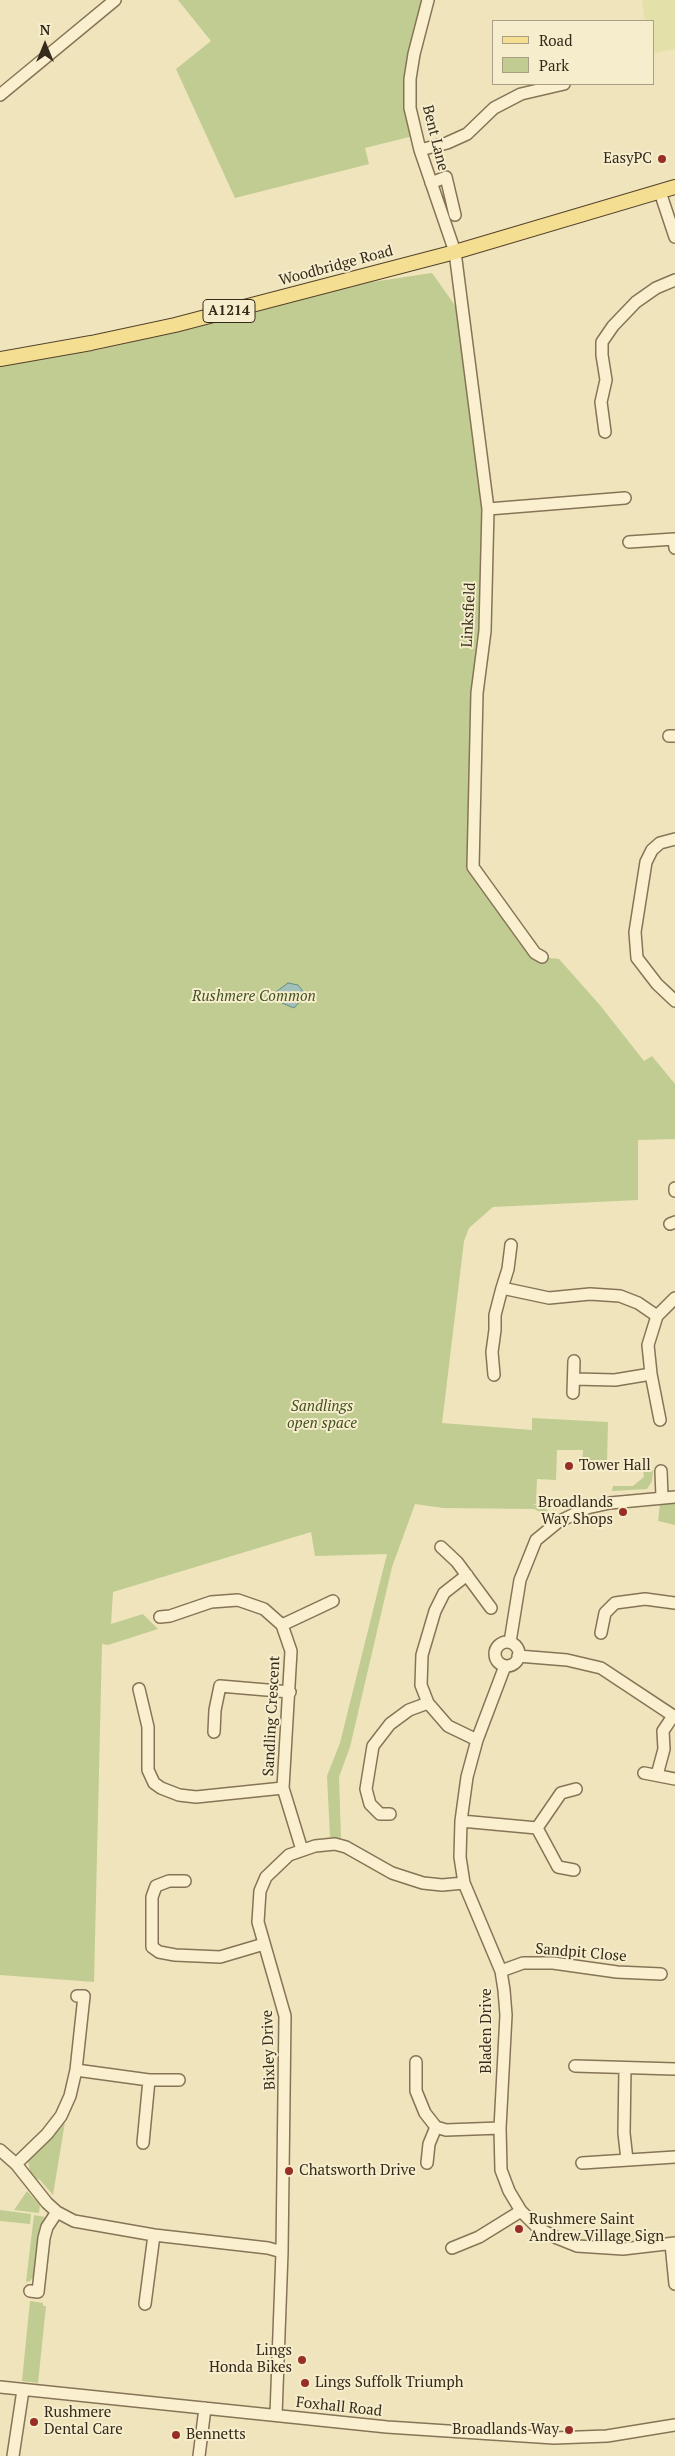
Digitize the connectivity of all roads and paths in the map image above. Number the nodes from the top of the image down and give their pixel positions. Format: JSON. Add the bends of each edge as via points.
{"nodes":[{"id":1,"x":115,"y":0,"type":"edge"},
{"id":2,"x":428,"y":0,"type":"edge"},
{"id":3,"x":560,"y":85,"type":"edge"},
{"id":4,"x":0,"y":95,"type":"edge"},
{"id":5,"x":420,"y":150,"type":"junction"},
{"id":6,"x":431,"y":182,"type":"junction"},
{"id":7,"x":675,"y":187,"type":"edge"},
{"id":8,"x":660,"y":192,"type":"junction"},
{"id":9,"x":455,"y":216,"type":"dead end"},
{"id":10,"x":675,"y":237,"type":"edge"},
{"id":11,"x":455,"y":252,"type":"junction"},
{"id":12,"x":675,"y":280,"type":"edge"},
{"id":13,"x":0,"y":359,"type":"edge"},
{"id":14,"x":605,"y":432,"type":"dead end"},
{"id":15,"x":625,"y":498,"type":"dead end"},
{"id":16,"x":488,"y":509,"type":"junction"},
{"id":17,"x":629,"y":542,"type":"dead end"},
{"id":18,"x":675,"y":548,"type":"edge"},
{"id":19,"x":675,"y":839,"type":"edge"},
{"id":20,"x":542,"y":957,"type":"dead end"},
{"id":21,"x":675,"y":1001,"type":"edge"},
{"id":22,"x":511,"y":1245,"type":"dead end"},
{"id":23,"x":502,"y":1288,"type":"junction"},
{"id":24,"x":675,"y":1298,"type":"edge"},
{"id":25,"x":658,"y":1316,"type":"junction"},
{"id":26,"x":574,"y":1361,"type":"dead end"},
{"id":27,"x":651,"y":1374,"type":"junction"},
{"id":28,"x":494,"y":1375,"type":"dead end"},
{"id":29,"x":574,"y":1379,"type":"junction"},
{"id":30,"x":573,"y":1394,"type":"dead end"},
{"id":31,"x":660,"y":1420,"type":"dead end"},
{"id":32,"x":660,"y":1471,"type":"dead end"},
{"id":33,"x":675,"y":1497,"type":"edge"},
{"id":34,"x":662,"y":1498,"type":"junction"},
{"id":35,"x":441,"y":1547,"type":"dead end"},
{"id":36,"x":467,"y":1575,"type":"junction"},
{"id":37,"x":333,"y":1601,"type":"dead end"},
{"id":38,"x":675,"y":1603,"type":"edge"},
{"id":39,"x":491,"y":1608,"type":"dead end"},
{"id":40,"x":160,"y":1617,"type":"dead end"},
{"id":41,"x":282,"y":1625,"type":"junction"},
{"id":42,"x":601,"y":1632,"type":"dead end"},
{"id":43,"x":510,"y":1642,"type":"junction"},
{"id":44,"x":518,"y":1656,"type":"junction"},
{"id":45,"x":505,"y":1666,"type":"junction"},
{"id":46,"x":139,"y":1689,"type":"dead end"},
{"id":47,"x":290,"y":1692,"type":"junction"},
{"id":48,"x":428,"y":1702,"type":"junction"},
{"id":49,"x":674,"y":1716,"type":"edge"},
{"id":50,"x":214,"y":1732,"type":"dead end"},
{"id":51,"x":477,"y":1740,"type":"junction"},
{"id":52,"x":644,"y":1772,"type":"dead end"},
{"id":53,"x":657,"y":1775,"type":"junction"},
{"id":54,"x":675,"y":1779,"type":"edge"},
{"id":55,"x":283,"y":1788,"type":"junction"},
{"id":56,"x":576,"y":1789,"type":"dead end"},
{"id":57,"x":390,"y":1814,"type":"dead end"},
{"id":58,"x":461,"y":1821,"type":"junction"},
{"id":59,"x":537,"y":1828,"type":"junction"},
{"id":60,"x":302,"y":1850,"type":"junction"},
{"id":61,"x":574,"y":1870,"type":"dead end"},
{"id":62,"x":185,"y":1881,"type":"dead end"},
{"id":63,"x":464,"y":1883,"type":"junction"},
{"id":64,"x":264,"y":1944,"type":"junction"},
{"id":65,"x":500,"y":1971,"type":"junction"},
{"id":66,"x":661,"y":1974,"type":"dead end"},
{"id":67,"x":77,"y":1996,"type":"dead end"},
{"id":68,"x":416,"y":2062,"type":"dead end"},
{"id":69,"x":575,"y":2066,"type":"dead end"},
{"id":70,"x":625,"y":2068,"type":"junction"},
{"id":71,"x":675,"y":2069,"type":"edge"},
{"id":72,"x":76,"y":2070,"type":"junction"},
{"id":73,"x":149,"y":2080,"type":"junction"},
{"id":74,"x":178,"y":2080,"type":"dead end"},
{"id":75,"x":436,"y":2127,"type":"junction"},
{"id":76,"x":500,"y":2128,"type":"junction"},
{"id":77,"x":144,"y":2143,"type":"dead end"},
{"id":78,"x":0,"y":2150,"type":"edge"},
{"id":79,"x":675,"y":2157,"type":"edge"},
{"id":80,"x":627,"y":2160,"type":"junction"},
{"id":81,"x":582,"y":2162,"type":"dead end"},
{"id":82,"x":427,"y":2163,"type":"dead end"},
{"id":83,"x":16,"y":2164,"type":"junction"},
{"id":84,"x":521,"y":2211,"type":"junction"},
{"id":85,"x":57,"y":2212,"type":"junction"},
{"id":86,"x":154,"y":2235,"type":"junction"},
{"id":87,"x":673,"y":2244,"type":"edge"},
{"id":88,"x":452,"y":2248,"type":"dead end"},
{"id":89,"x":282,"y":2252,"type":"junction"},
{"id":90,"x":675,"y":2284,"type":"edge"},
{"id":91,"x":30,"y":2292,"type":"dead end"},
{"id":92,"x":145,"y":2304,"type":"dead end"},
{"id":93,"x":0,"y":2387,"type":"edge"},
{"id":94,"x":23,"y":2390,"type":"junction"},
{"id":95,"x":205,"y":2408,"type":"junction"},
{"id":96,"x":276,"y":2415,"type":"junction"},
{"id":97,"x":675,"y":2425,"type":"edge"},
{"id":98,"x":13,"y":2456,"type":"edge"},
{"id":99,"x":200,"y":2456,"type":"edge"}],
"edges":[{"from":1,"to":4,"type":"street"},
{"from":2,"to":5,"type":"street","name":"Bent Lane","via":[[410,79],[410,108]]},
{"from":3,"to":5,"type":"street","via":[[522,94],[494,108],[467,134]]},
{"from":5,"to":6,"type":"street","name":"Bent Lane"},
{"from":6,"to":9,"type":"street","via":[[446,177]]},
{"from":6,"to":11,"type":"street","name":"Bent Lane"},
{"from":7,"to":8,"type":"main road","name":"Woodbridge Road","number":"A1214"},
{"from":8,"to":10,"type":"street"},
{"from":8,"to":11,"type":"main road","name":"Woodbridge Road","number":"A1214"},
{"from":11,"to":13,"type":"main road","name":"Woodbridge Road","number":"A1214","via":[[136,334]]},
{"from":11,"to":16,"type":"street","name":"Linksfield"},
{"from":12,"to":14,"type":"street","via":[[636,302],[602,342],[606,374],[601,402]]},
{"from":15,"to":16,"type":"street"},
{"from":16,"to":20,"type":"street","name":"Linksfield","via":[[485,631],[477,693],[472,867]]},
{"from":17,"to":18,"type":"street","via":[[674,539]]},
{"from":19,"to":21,"type":"street","via":[[660,843],[646,862],[634,932],[637,958]]},
{"from":22,"to":23,"type":"street","via":[[504,1258],[508,1269]]},
{"from":23,"to":25,"type":"street","via":[[549,1298],[590,1294],[620,1296]]},
{"from":23,"to":28,"type":"street","via":[[494,1315]]},
{"from":24,"to":25,"type":"street"},
{"from":25,"to":27,"type":"street","via":[[648,1345]]},
{"from":26,"to":29,"type":"street"},
{"from":27,"to":29,"type":"street","via":[[615,1380]]},
{"from":27,"to":31,"type":"street"},
{"from":29,"to":30,"type":"street"},
{"from":32,"to":34,"type":"street"},
{"from":33,"to":34,"type":"street"},
{"from":34,"to":43,"type":"street","via":[[587,1508],[558,1522],[536,1540],[520,1580]]},
{"from":35,"to":36,"type":"street"},
{"from":36,"to":39,"type":"street"},
{"from":36,"to":48,"type":"street","via":[[444,1593],[435,1611],[422,1655],[421,1685]]},
{"from":37,"to":41,"type":"street"},
{"from":38,"to":42,"type":"street","via":[[645,1599],[615,1603],[604,1613]]},
{"from":40,"to":41,"type":"street","via":[[211,1602],[238,1600],[264,1609]]},
{"from":41,"to":47,"type":"street","name":"Sandling Crescent","via":[[291,1651]]},
{"from":43,"to":44,"type":"street","via":[[517,1649]]},
{"from":43,"to":45,"type":"street","via":[[501,1644],[496,1650],[497,1661]]},
{"from":44,"to":45,"type":"street","via":[[513,1664]]},
{"from":44,"to":49,"type":"street","via":[[567,1660],[601,1668]]},
{"from":45,"to":51,"type":"street","name":"Bladen Drive"},
{"from":46,"to":55,"type":"street","via":[[148,1727],[148,1770],[161,1788],[196,1797]]},
{"from":47,"to":50,"type":"street","via":[[220,1686]]},
{"from":47,"to":55,"type":"street","name":"Sandling Crescent"},
{"from":48,"to":51,"type":"street","via":[[448,1726]]},
{"from":48,"to":57,"type":"street","via":[[409,1710],[390,1724],[373,1746],[366,1789],[370,1804],[380,1814]]},
{"from":49,"to":53,"type":"street","via":[[663,1731],[664,1749]]},
{"from":51,"to":58,"type":"street","name":"Bladen Drive","via":[[467,1777]]},
{"from":52,"to":53,"type":"street"},
{"from":53,"to":54,"type":"street"},
{"from":55,"to":60,"type":"street","name":"Sandling Crescent"},
{"from":56,"to":59,"type":"street","via":[[561,1793]]},
{"from":58,"to":59,"type":"street"},
{"from":58,"to":63,"type":"street","name":"Bladen Drive","via":[[460,1857]]},
{"from":59,"to":61,"type":"street","via":[[558,1867]]},
{"from":60,"to":63,"type":"street","name":"Bixley Drive","via":[[335,1844],[392,1873],[423,1883]]},
{"from":60,"to":64,"type":"street","name":"Bixley Drive","via":[[288,1855],[276,1866],[260,1891],[258,1922]]},
{"from":62,"to":64,"type":"street","via":[[169,1881],[156,1886],[152,1896],[152,1947],[175,1955],[220,1957]]},
{"from":63,"to":65,"type":"street","name":"Bladen Drive"},
{"from":64,"to":89,"type":"street","name":"Bixley Drive","via":[[285,2016]]},
{"from":65,"to":66,"type":"street","name":"Sandpit Close","via":[[522,1963],[553,1963]]},
{"from":65,"to":76,"type":"street","name":"Bladen Drive","via":[[506,2015]]},
{"from":67,"to":72,"type":"street","via":[[84,1996]]},
{"from":68,"to":75,"type":"street","via":[[416,2091],[425,2113]]},
{"from":69,"to":70,"type":"street"},
{"from":70,"to":71,"type":"street"},
{"from":70,"to":80,"type":"street"},
{"from":72,"to":73,"type":"street"},
{"from":72,"to":83,"type":"street","via":[[61,2116],[48,2134]]},
{"from":73,"to":74,"type":"street"},
{"from":73,"to":77,"type":"street"},
{"from":75,"to":76,"type":"street","via":[[446,2130]]},
{"from":75,"to":82,"type":"street","via":[[429,2144]]},
{"from":76,"to":84,"type":"street","name":"Bladen Drive","via":[[501,2170]]},
{"from":78,"to":83,"type":"street"},
{"from":79,"to":80,"type":"street"},
{"from":80,"to":81,"type":"street"},
{"from":83,"to":85,"type":"street"},
{"from":84,"to":87,"type":"street","name":"Bladen Drive","via":[[538,2228],[577,2246],[623,2250]]},
{"from":84,"to":88,"type":"street","via":[[479,2237]]},
{"from":85,"to":86,"type":"street","via":[[74,2221]]},
{"from":85,"to":91,"type":"street","via":[[44,2238],[38,2292]]},
{"from":86,"to":89,"type":"street"},
{"from":86,"to":92,"type":"street"},
{"from":87,"to":90,"type":"street"},
{"from":89,"to":96,"type":"street","name":"Bixley Drive"},
{"from":93,"to":94,"type":"street","name":"Foxhall Road"},
{"from":94,"to":95,"type":"street","name":"Foxhall Road"},
{"from":94,"to":98,"type":"street"},
{"from":95,"to":96,"type":"street","name":"Foxhall Road"},
{"from":95,"to":99,"type":"street"},
{"from":96,"to":97,"type":"street","name":"Foxhall Road","via":[[387,2427],[554,2438],[607,2436]]}]}
